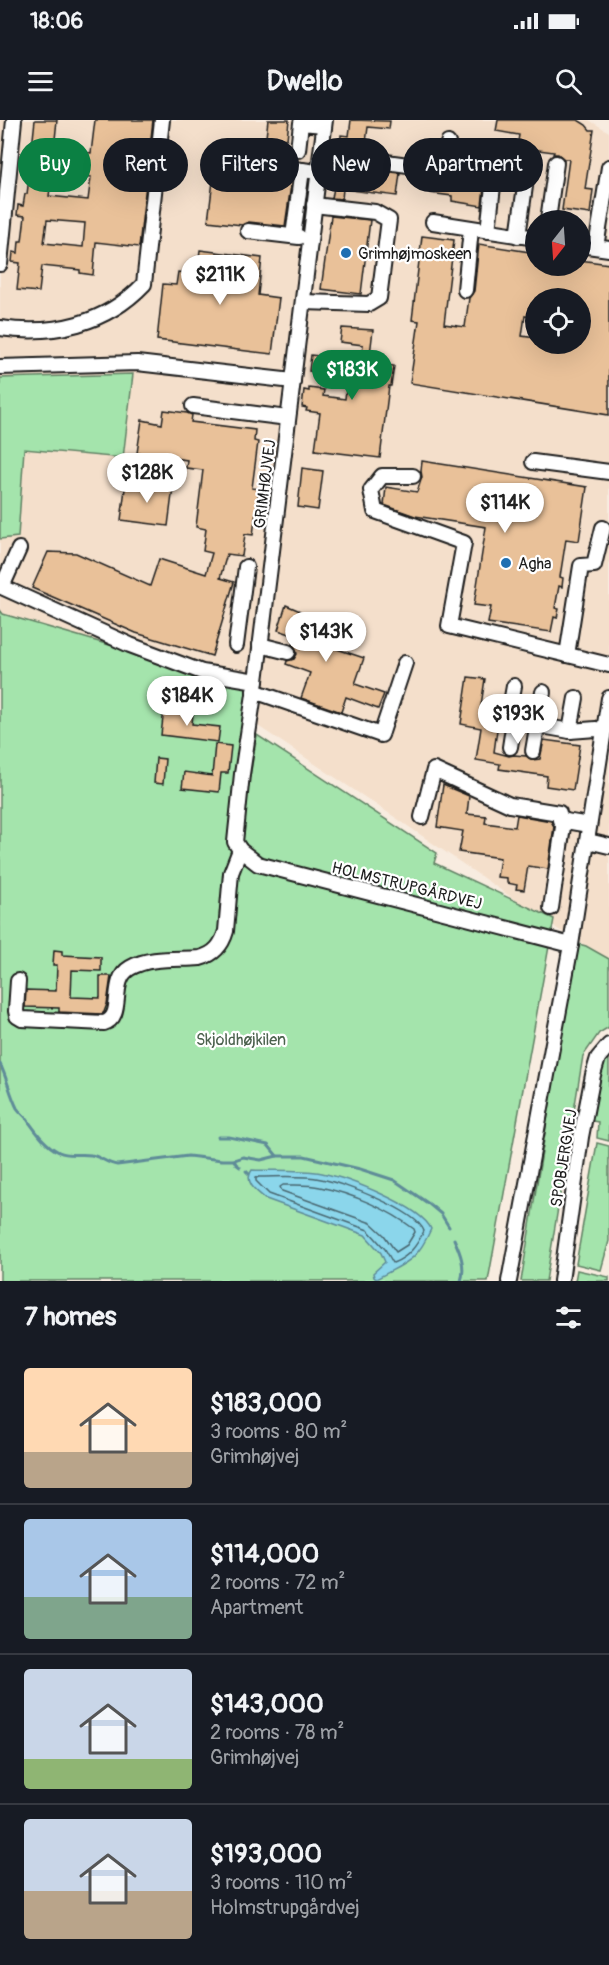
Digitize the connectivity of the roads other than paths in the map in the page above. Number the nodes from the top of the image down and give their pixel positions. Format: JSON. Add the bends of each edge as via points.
{"nodes":[{"id":1,"x":14,"y":120,"type":"edge"},
{"id":2,"x":162,"y":120,"type":"edge"},
{"id":3,"x":324,"y":123,"type":"edge"},
{"id":4,"x":322,"y":138,"type":"edge"},
{"id":5,"x":299,"y":141,"type":"edge"},
{"id":6,"x":556,"y":163,"type":"dead end"},
{"id":7,"x":609,"y":167,"type":"edge"},
{"id":8,"x":299,"y":170,"type":"edge"},
{"id":9,"x":302,"y":170,"type":"junction"},
{"id":10,"x":311,"y":171,"type":"edge"},
{"id":11,"x":316,"y":192,"type":"edge"},
{"id":12,"x":492,"y":192,"type":"edge"},
{"id":13,"x":524,"y":192,"type":"edge"},
{"id":14,"x":314,"y":205,"type":"junction"},
{"id":15,"x":549,"y":210,"type":"edge"},
{"id":16,"x":433,"y":222,"type":"dead end"},
{"id":17,"x":471,"y":229,"type":"junction"},
{"id":18,"x":248,"y":231,"type":"dead end"},
{"id":19,"x":488,"y":231,"type":"junction"},
{"id":20,"x":293,"y":236,"type":"junction"},
{"id":21,"x":518,"y":236,"type":"junction"},
{"id":22,"x":525,"y":237,"type":"edge"},
{"id":23,"x":310,"y":238,"type":"junction"},
{"id":24,"x":603,"y":248,"type":"edge"},
{"id":25,"x":0,"y":264,"type":"edge"},
{"id":26,"x":465,"y":290,"type":"dead end"},
{"id":27,"x":303,"y":302,"type":"junction"},
{"id":28,"x":0,"y":328,"type":"edge"},
{"id":29,"x":0,"y":367,"type":"edge"},
{"id":30,"x":293,"y":381,"type":"junction"},
{"id":31,"x":193,"y":406,"type":"dead end"},
{"id":32,"x":288,"y":418,"type":"junction"},
{"id":33,"x":533,"y":462,"type":"dead end"},
{"id":34,"x":609,"y":472,"type":"edge"},
{"id":35,"x":413,"y":477,"type":"dead end"},
{"id":36,"x":603,"y":528,"type":"dead end"},
{"id":37,"x":19,"y":549,"type":"dead end"},
{"id":38,"x":246,"y":567,"type":"dead end"},
{"id":39,"x":239,"y":622,"type":"junction"},
{"id":40,"x":263,"y":627,"type":"junction"},
{"id":41,"x":236,"y":645,"type":"dead end"},
{"id":42,"x":260,"y":645,"type":"junction"},
{"id":43,"x":288,"y":652,"type":"dead end"},
{"id":44,"x":567,"y":655,"type":"junction"},
{"id":45,"x":405,"y":663,"type":"dead end"},
{"id":46,"x":609,"y":665,"type":"edge"},
{"id":47,"x":255,"y":686,"type":"junction"},
{"id":48,"x":514,"y":686,"type":"dead end"},
{"id":49,"x":543,"y":692,"type":"dead end"},
{"id":50,"x":576,"y":698,"type":"dead end"},
{"id":51,"x":609,"y":698,"type":"edge"},
{"id":52,"x":514,"y":721,"type":"junction"},
{"id":53,"x":537,"y":725,"type":"junction"},
{"id":54,"x":570,"y":731,"type":"junction"},
{"id":55,"x":604,"y":731,"type":"junction"},
{"id":56,"x":510,"y":747,"type":"dead end"},
{"id":57,"x":533,"y":751,"type":"dead end"},
{"id":58,"x":422,"y":818,"type":"dead end"},
{"id":59,"x":564,"y":820,"type":"junction"},
{"id":60,"x":583,"y":824,"type":"dead end"},
{"id":61,"x":588,"y":841,"type":"junction"},
{"id":62,"x":609,"y":846,"type":"edge"},
{"id":63,"x":240,"y":850,"type":"junction"},
{"id":64,"x":551,"y":908,"type":"dead end"},
{"id":65,"x":571,"y":945,"type":"junction"},
{"id":66,"x":18,"y":981,"type":"dead end"},
{"id":67,"x":609,"y":1045,"type":"edge"},
{"id":68,"x":509,"y":1281,"type":"edge"},
{"id":69,"x":561,"y":1281,"type":"edge"}],
"edges":[{"from":1,"to":25,"type":"street"},
{"from":2,"to":28,"type":"street","via":[[144,284],[131,298],[87,321],[45,331]]},
{"from":3,"to":4,"type":"street","name":"GRIMHØJVEJ"},
{"from":3,"to":5,"type":"street","via":[[301,123]]},
{"from":6,"to":15,"type":"street"},
{"from":7,"to":24,"type":"street"},
{"from":8,"to":9,"type":"street"},
{"from":9,"to":10,"type":"street"},
{"from":9,"to":20,"type":"street"},
{"from":11,"to":14,"type":"street","name":"GRIMHØJVEJ"},
{"from":12,"to":19,"type":"street"},
{"from":13,"to":21,"type":"street"},
{"from":14,"to":23,"type":"street","name":"GRIMHØJVEJ"},
{"from":14,"to":27,"type":"street","via":[[375,212],[389,220],[379,298],[369,304]]},
{"from":16,"to":17,"type":"street"},
{"from":17,"to":19,"type":"street"},
{"from":17,"to":26,"type":"street"},
{"from":18,"to":20,"type":"street"},
{"from":19,"to":21,"type":"street"},
{"from":20,"to":23,"type":"street"},
{"from":21,"to":22,"type":"street"},
{"from":23,"to":27,"type":"street","name":"GRIMHØJVEJ"},
{"from":27,"to":30,"type":"street","name":"GRIMHØJVEJ"},
{"from":29,"to":30,"type":"street","via":[[138,363]]},
{"from":30,"to":32,"type":"street","name":"GRIMHØJVEJ"},
{"from":31,"to":32,"type":"street"},
{"from":32,"to":40,"type":"street","name":"GRIMHØJVEJ"},
{"from":33,"to":34,"type":"street"},
{"from":35,"to":44,"type":"street","via":[[382,476],[371,490],[375,511],[465,543],[449,626]]},
{"from":36,"to":44,"type":"street","via":[[594,565],[581,567]]},
{"from":37,"to":47,"type":"street","via":[[2,587],[130,645],[202,672]]},
{"from":38,"to":39,"type":"street"},
{"from":39,"to":40,"type":"street"},
{"from":39,"to":41,"type":"street"},
{"from":40,"to":42,"type":"street","name":"GRIMHØJVEJ"},
{"from":42,"to":43,"type":"street"},
{"from":42,"to":47,"type":"street","name":"GRIMHØJVEJ"},
{"from":44,"to":46,"type":"street"},
{"from":45,"to":47,"type":"street","via":[[381,735]]},
{"from":47,"to":63,"type":"street","name":"GRIMHØJVEJ","via":[[235,832]]},
{"from":48,"to":52,"type":"street","via":[[508,720]]},
{"from":49,"to":53,"type":"street"},
{"from":50,"to":54,"type":"street"},
{"from":51,"to":55,"type":"street"},
{"from":52,"to":53,"type":"street"},
{"from":52,"to":56,"type":"street"},
{"from":53,"to":54,"type":"street"},
{"from":53,"to":57,"type":"street"},
{"from":54,"to":55,"type":"street"},
{"from":55,"to":61,"type":"street"},
{"from":58,"to":59,"type":"street","via":[[434,771],[510,805],[559,813],[560,820]]},
{"from":59,"to":60,"type":"street"},
{"from":59,"to":64,"type":"street"},
{"from":61,"to":62,"type":"street"},
{"from":61,"to":65,"type":"street"},
{"from":63,"to":65,"type":"street","name":"HOLMSTRUPGÅRDVEJ","via":[[258,864]]},
{"from":63,"to":66,"type":"street","via":[[231,873],[226,931],[217,950],[200,958],[146,962],[123,972],[111,1021],[22,1019],[16,1011]]},
{"from":65,"to":68,"type":"street"},
{"from":67,"to":69,"type":"street","name":"SPOBJERGVEJ","via":[[598,1058],[593,1075]]}]}
